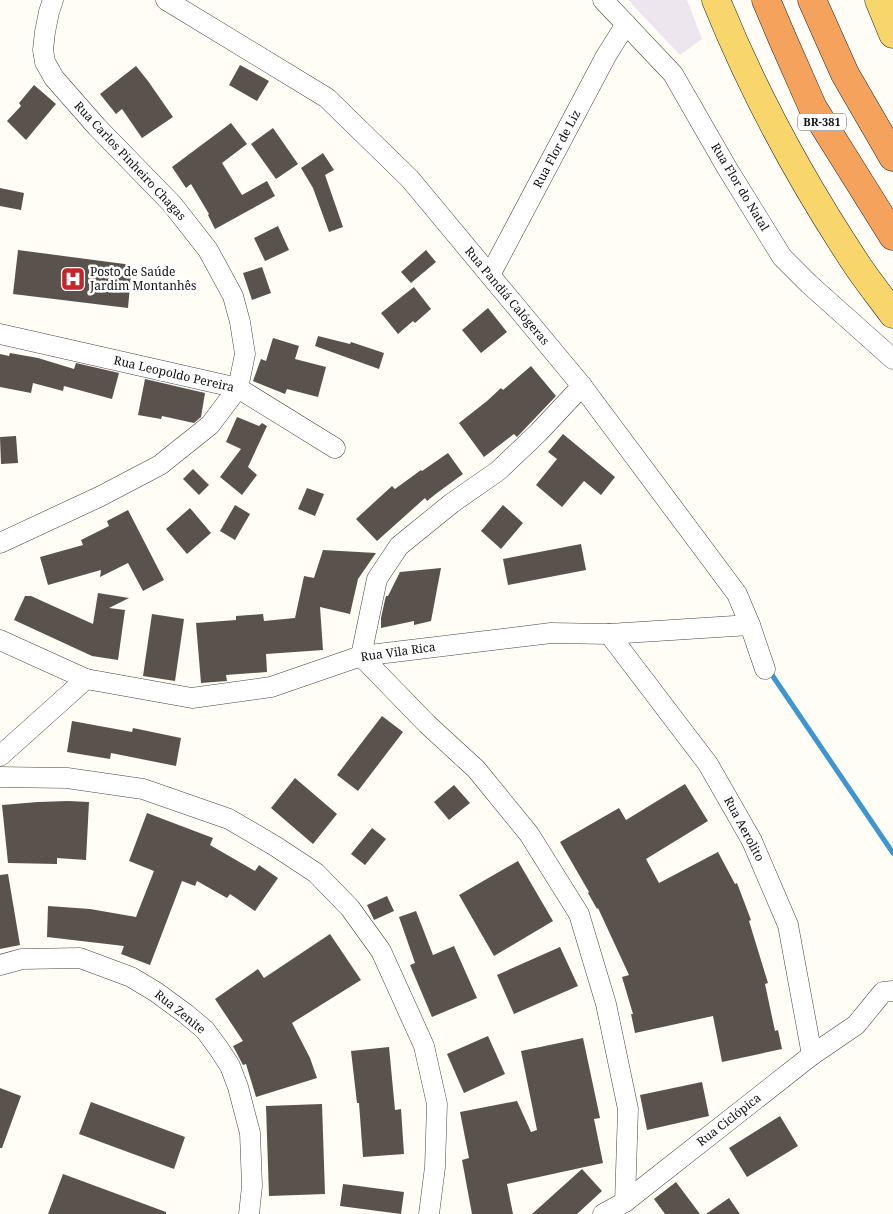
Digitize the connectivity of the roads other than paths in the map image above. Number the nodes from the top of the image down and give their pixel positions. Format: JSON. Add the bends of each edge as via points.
{"nodes":[{"id":1,"x":53,"y":0,"type":"edge"},
{"id":2,"x":166,"y":0,"type":"edge"},
{"id":3,"x":603,"y":0,"type":"edge"},
{"id":4,"x":716,"y":0,"type":"edge"},
{"id":5,"x":766,"y":0,"type":"edge"},
{"id":6,"x":812,"y":0,"type":"edge"},
{"id":7,"x":879,"y":0,"type":"edge"},
{"id":8,"x":626,"y":24,"type":"junction"},
{"id":9,"x":893,"y":34,"type":"edge"},
{"id":10,"x":893,"y":157,"type":"edge"},
{"id":11,"x":893,"y":236,"type":"edge"},
{"id":12,"x":490,"y":275,"type":"junction"},
{"id":13,"x":893,"y":314,"type":"edge"},
{"id":14,"x":0,"y":334,"type":"edge"},
{"id":15,"x":893,"y":359,"type":"edge"},
{"id":16,"x":582,"y":386,"type":"junction"},
{"id":17,"x":238,"y":388,"type":"junction"},
{"id":18,"x":335,"y":448,"type":"dead end"},
{"id":19,"x":0,"y":542,"type":"edge"},
{"id":20,"x":750,"y":625,"type":"junction"},
{"id":21,"x":609,"y":634,"type":"junction"},
{"id":22,"x":0,"y":640,"type":"edge"},
{"id":23,"x":361,"y":656,"type":"junction"},
{"id":24,"x":765,"y":669,"type":"dead end"},
{"id":25,"x":86,"y":679,"type":"junction"},
{"id":26,"x":0,"y":756,"type":"edge"},
{"id":27,"x":0,"y":777,"type":"edge"},
{"id":28,"x":0,"y":965,"type":"edge"},
{"id":29,"x":893,"y":991,"type":"edge"},
{"id":30,"x":812,"y":1056,"type":"junction"},
{"id":31,"x":625,"y":1202,"type":"junction"},
{"id":32,"x":249,"y":1214,"type":"edge"},
{"id":33,"x":429,"y":1214,"type":"edge"},
{"id":34,"x":603,"y":1214,"type":"edge"}],
"edges":[{"from":1,"to":17,"type":"street","name":"Rua Carlos Pinheiro Chagas","via":[[43,50],[45,62],[54,78],[172,204],[208,250],[233,296],[245,354]]},
{"from":2,"to":12,"type":"street","name":"Rua Pandiá Calógeras","via":[[327,98],[410,179]]},
{"from":3,"to":8,"type":"street","name":"Rua Flor do Natal"},
{"from":4,"to":13,"type":"main road","via":[[731,38],[783,142],[860,270]]},
{"from":5,"to":11,"type":"highway","number":"BR-381","via":[[813,108]]},
{"from":6,"to":10,"type":"highway","via":[[845,74]]},
{"from":7,"to":9,"type":"main road"},
{"from":8,"to":12,"type":"street","name":"Rua Flor de Liz"},
{"from":8,"to":15,"type":"street","name":"Rua Flor do Natal","via":[[673,74],[782,257]]},
{"from":12,"to":16,"type":"street","name":"Rua Pandiá Calógeras"},
{"from":14,"to":17,"type":"street","name":"Rua Leopoldo Pereira"},
{"from":16,"to":20,"type":"street","name":"Rua Pandiá Calógeras","via":[[737,594]]},
{"from":16,"to":23,"type":"street","via":[[498,471],[399,546],[377,579]]},
{"from":17,"to":18,"type":"street","name":"Rua Leopoldo Pereira"},
{"from":17,"to":19,"type":"street","name":"Rua Carlos Pinheiro Chagas","via":[[210,425],[160,465]]},
{"from":20,"to":21,"type":"street","name":"Rua Vila Rica"},
{"from":20,"to":24,"type":"street","name":"Rua Pandiá Calógeras"},
{"from":21,"to":23,"type":"street","name":"Rua Vila Rica","via":[[551,633]]},
{"from":21,"to":30,"type":"street","name":"Rua Aerolito","via":[[708,764],[752,841],[788,925]]},
{"from":22,"to":25,"type":"street","name":"Rua Vila Rica"},
{"from":23,"to":25,"type":"street","name":"Rua Vila Rica","via":[[271,687],[192,698]]},
{"from":23,"to":31,"type":"street","via":[[476,769],[529,834],[579,914],[606,1004],[628,1109]]},
{"from":25,"to":26,"type":"street"},
{"from":27,"to":33,"type":"street","via":[[67,778],[143,789],[229,819],[316,873],[350,908],[380,951],[424,1046],[437,1104],[436,1167]]},
{"from":28,"to":32,"type":"street","name":"Rua Zenite","via":[[22,959],[80,958],[131,977],[205,1030],[230,1066],[250,1133],[252,1186]]},
{"from":29,"to":30,"type":"street","name":"Rua Ciclópica","via":[[883,992],[856,1025]]},
{"from":30,"to":31,"type":"street","name":"Rua Ciclópica"},
{"from":31,"to":34,"type":"street","name":"Rua Ciclópica"}]}
